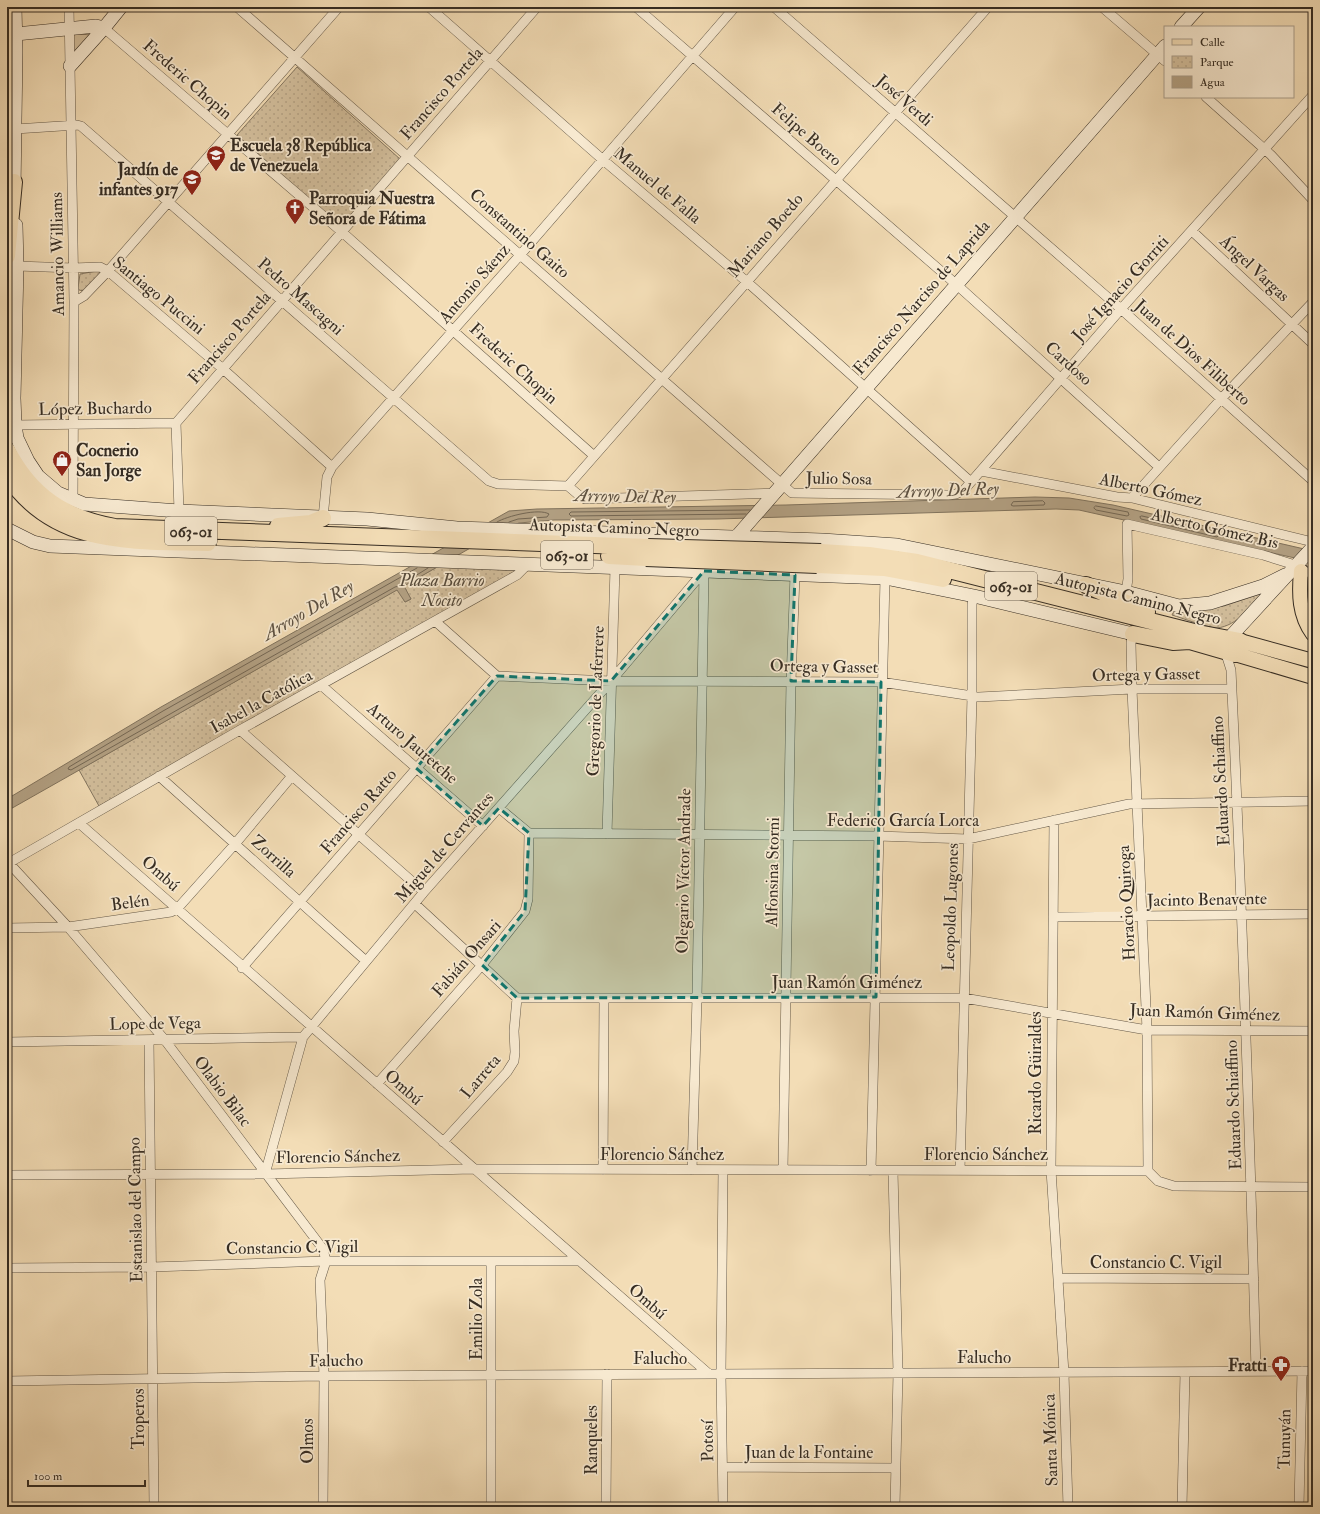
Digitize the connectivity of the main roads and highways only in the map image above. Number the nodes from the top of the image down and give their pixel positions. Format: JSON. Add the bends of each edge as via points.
{"nodes":[{"id":1,"x":14,"y":182,"type":"road end"},
{"id":2,"x":12,"y":261,"type":"edge"},
{"id":3,"x":7,"y":450,"type":"edge"},
{"id":4,"x":7,"y":475,"type":"edge"},
{"id":5,"x":323,"y":518,"type":"road end"},
{"id":6,"x":198,"y":532,"type":"junction"},
{"id":7,"x":405,"y":549,"type":"junction"},
{"id":8,"x":1307,"y":559,"type":"edge"},
{"id":9,"x":1086,"y":584,"type":"road end"},
{"id":10,"x":1133,"y":634,"type":"road end"},
{"id":11,"x":1313,"y":634,"type":"edge"},
{"id":12,"x":1194,"y":637,"type":"junction"},
{"id":13,"x":1232,"y":647,"type":"junction"},
{"id":14,"x":1313,"y":661,"type":"edge"},
{"id":15,"x":1313,"y":677,"type":"edge"}],
"edges":[{"from":1,"to":2,"type":"highway"},
{"from":3,"to":6,"type":"highway","name":"Autopista Camino Negro","number":"063-01","via":[[22,476],[59,509],[80,518],[115,527]]},
{"from":4,"to":7,"type":"highway","name":"Autopista Camino Negro","number":"063-01","via":[[22,495],[35,506],[62,523],[91,535],[124,540]]},
{"from":5,"to":6,"type":"highway","via":[[311,523]]},
{"from":6,"to":7,"type":"highway","name":"Autopista Camino Negro","number":"063-01"},
{"from":7,"to":12,"type":"highway","name":"Autopista Camino Negro","number":"063-01","bridge":true,"via":[[492,547],[819,558],[869,555],[918,562]]},
{"from":8,"to":11,"type":"main road","via":[[1299,596],[1302,614]]},
{"from":9,"to":12,"type":"highway"},
{"from":10,"to":12,"type":"highway","via":[[1172,642]]},
{"from":12,"to":13,"type":"highway","name":"Autopista Camino Negro","number":"063-01"},
{"from":13,"to":14,"type":"main road","number":"063-01"},
{"from":13,"to":15,"type":"main road","number":"063-01"}]}
